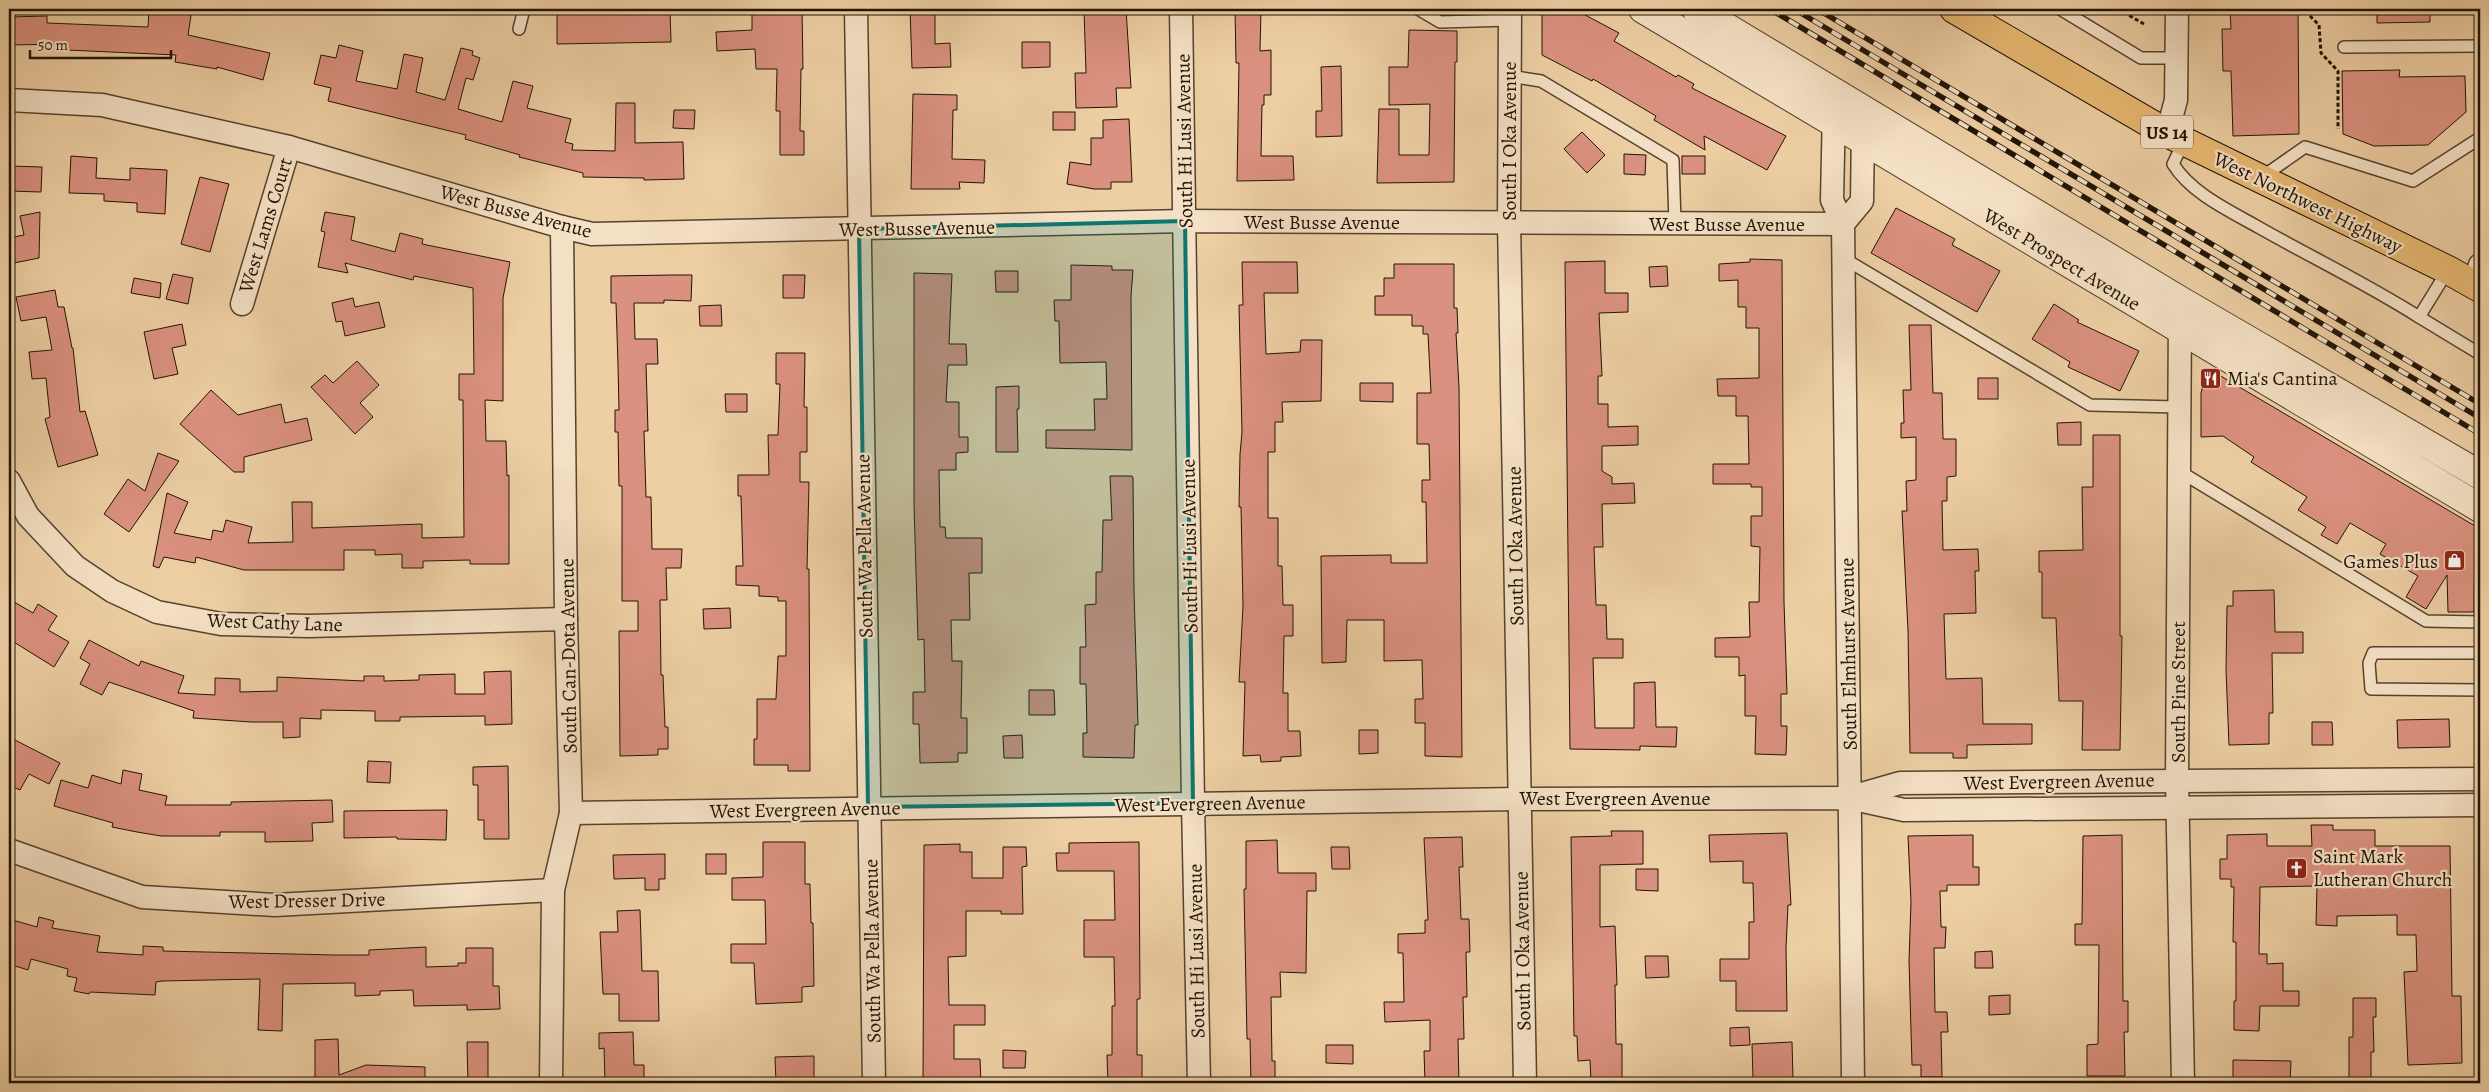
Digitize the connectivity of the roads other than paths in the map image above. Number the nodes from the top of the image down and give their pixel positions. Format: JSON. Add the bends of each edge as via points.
{"nodes":[{"id":1,"x":524,"y":9,"type":"edge"},
{"id":2,"x":856,"y":9,"type":"edge"},
{"id":3,"x":1181,"y":9,"type":"edge"},
{"id":4,"x":1418,"y":9,"type":"edge"},
{"id":5,"x":1644,"y":9,"type":"edge"},
{"id":6,"x":1696,"y":9,"type":"edge"},
{"id":7,"x":1954,"y":9,"type":"edge"},
{"id":8,"x":2060,"y":9,"type":"edge"},
{"id":9,"x":2177,"y":9,"type":"edge"},
{"id":10,"x":1510,"y":15,"type":"edge"},
{"id":11,"x":519,"y":29,"type":"dead end"},
{"id":12,"x":2480,"y":46,"type":"edge"},
{"id":13,"x":2344,"y":47,"type":"dead end"},
{"id":14,"x":2178,"y":58,"type":"junction"},
{"id":15,"x":1509,"y":76,"type":"junction"},
{"id":16,"x":1834,"y":93,"type":"junction"},
{"id":17,"x":9,"y":100,"type":"edge"},
{"id":18,"x":1862,"y":110,"type":"junction"},
{"id":19,"x":1834,"y":123,"type":"junction"},
{"id":20,"x":2176,"y":137,"type":"junction"},
{"id":21,"x":2480,"y":138,"type":"edge"},
{"id":22,"x":1863,"y":140,"type":"junction"},
{"id":23,"x":289,"y":147,"type":"junction"},
{"id":24,"x":2260,"y":178,"type":"junction"},
{"id":25,"x":1185,"y":221,"type":"junction"},
{"id":26,"x":1509,"y":222,"type":"junction"},
{"id":27,"x":1675,"y":223,"type":"junction"},
{"id":28,"x":1843,"y":224,"type":"junction"},
{"id":29,"x":562,"y":227,"type":"junction"},
{"id":30,"x":859,"y":230,"type":"junction"},
{"id":31,"x":1843,"y":258,"type":"junction"},
{"id":32,"x":2448,"y":270,"type":"junction"},
{"id":33,"x":2478,"y":279,"type":"edge"},
{"id":34,"x":2181,"y":301,"type":"junction"},
{"id":35,"x":242,"y":304,"type":"dead end"},
{"id":36,"x":2419,"y":317,"type":"junction"},
{"id":37,"x":2179,"y":329,"type":"junction"},
{"id":38,"x":2480,"y":354,"type":"edge"},
{"id":39,"x":2179,"y":408,"type":"junction"},
{"id":40,"x":2179,"y":471,"type":"junction"},
{"id":41,"x":2480,"y":475,"type":"edge"},
{"id":42,"x":9,"y":481,"type":"edge"},
{"id":43,"x":2480,"y":508,"type":"edge"},
{"id":44,"x":566,"y":620,"type":"junction"},
{"id":45,"x":2480,"y":622,"type":"edge"},
{"id":46,"x":2480,"y":653,"type":"edge"},
{"id":47,"x":2480,"y":690,"type":"edge"},
{"id":48,"x":2178,"y":779,"type":"junction"},
{"id":49,"x":2480,"y":779,"type":"edge"},
{"id":50,"x":1849,"y":798,"type":"junction"},
{"id":51,"x":1519,"y":799,"type":"junction"},
{"id":52,"x":1193,"y":803,"type":"junction"},
{"id":53,"x":2480,"y":805,"type":"edge"},
{"id":54,"x":868,"y":807,"type":"junction"},
{"id":55,"x":2179,"y":809,"type":"junction"},
{"id":56,"x":571,"y":813,"type":"junction"},
{"id":57,"x":9,"y":850,"type":"edge"},
{"id":58,"x":553,"y":890,"type":"junction"},
{"id":59,"x":551,"y":1083,"type":"edge"},
{"id":60,"x":874,"y":1083,"type":"edge"},
{"id":61,"x":1199,"y":1083,"type":"edge"},
{"id":62,"x":1525,"y":1083,"type":"edge"},
{"id":63,"x":1853,"y":1083,"type":"edge"},
{"id":64,"x":2183,"y":1083,"type":"edge"}],
"edges":[{"from":1,"to":11,"type":"lane"},
{"from":2,"to":30,"type":"street","name":"South Wa Pella Avenue"},
{"from":3,"to":25,"type":"street","name":"South Hi Lusi Avenue"},
{"from":4,"to":10,"type":"lane","via":[[1440,22]]},
{"from":5,"to":19,"type":"street","name":"West Prospect Avenue"},
{"from":6,"to":16,"type":"street","name":"West Prospect Avenue"},
{"from":7,"to":20,"type":"main road","name":"West Northwest Highway","number":"US 14"},
{"from":8,"to":14,"type":"lane","via":[[2141,58]]},
{"from":9,"to":14,"type":"street"},
{"from":10,"to":15,"type":"street","name":"South I Oka Avenue"},
{"from":12,"to":13,"type":"lane"},
{"from":14,"to":20,"type":"street"},
{"from":15,"to":26,"type":"street","name":"South I Oka Avenue"},
{"from":15,"to":27,"type":"lane","via":[[1541,81],[1673,160]]},
{"from":16,"to":18,"type":"street","name":"West Prospect Avenue"},
{"from":16,"to":19,"type":"street","name":"South Elmhurst Avenue"},
{"from":17,"to":23,"type":"street","name":"West Busse Avenue","via":[[102,105]]},
{"from":18,"to":22,"type":"street"},
{"from":18,"to":34,"type":"street","name":"West Prospect Avenue"},
{"from":19,"to":22,"type":"street","name":"West Prospect Avenue"},
{"from":19,"to":28,"type":"street","name":"South Elmhurst Avenue","via":[[1832,200]]},
{"from":20,"to":24,"type":"main road","name":"West Northwest Highway","number":"US 14"},
{"from":20,"to":36,"type":"lane","via":[[2173,164],[2182,178],[2241,218],[2383,294]]},
{"from":21,"to":24,"type":"lane","via":[[2413,181],[2305,147]]},
{"from":22,"to":28,"type":"street","via":[[1862,201]]},
{"from":22,"to":37,"type":"street","name":"West Prospect Avenue"},
{"from":23,"to":29,"type":"street","name":"West Busse Avenue"},
{"from":23,"to":35,"type":"street","name":"West Lams Court"},
{"from":24,"to":32,"type":"main road","name":"West Northwest Highway","number":"US 14"},
{"from":25,"to":26,"type":"street","name":"West Busse Avenue"},
{"from":25,"to":30,"type":"street","name":"West Busse Avenue"},
{"from":25,"to":52,"type":"street","name":"South Hi Lusi Avenue"},
{"from":26,"to":27,"type":"street","name":"West Busse Avenue"},
{"from":26,"to":51,"type":"street","name":"South I Oka Avenue"},
{"from":27,"to":28,"type":"street","name":"West Busse Avenue"},
{"from":28,"to":31,"type":"street","name":"South Elmhurst Avenue"},
{"from":29,"to":30,"type":"street","name":"West Busse Avenue","via":[[592,234]]},
{"from":29,"to":44,"type":"street","name":"South Can-Dota Avenue"},
{"from":30,"to":54,"type":"street","name":"South Wa Pella Avenue"},
{"from":31,"to":39,"type":"lane","via":[[2090,405]]},
{"from":31,"to":50,"type":"street","name":"South Elmhurst Avenue"},
{"from":32,"to":33,"type":"main road","name":"West Northwest Highway","number":"US 14"},
{"from":32,"to":36,"type":"lane"},
{"from":34,"to":37,"type":"street","name":"South Pine Street"},
{"from":34,"to":41,"type":"street","name":"West Prospect Avenue"},
{"from":36,"to":38,"type":"lane"},
{"from":37,"to":39,"type":"street","name":"South Pine Street"},
{"from":37,"to":43,"type":"street","name":"West Prospect Avenue"},
{"from":39,"to":40,"type":"street","name":"South Pine Street"},
{"from":40,"to":45,"type":"lane","via":[[2426,621]]},
{"from":40,"to":48,"type":"street","name":"South Pine Street"},
{"from":42,"to":44,"type":"street","name":"West Cathy Lane","via":[[28,516],[75,566],[112,591],[157,612],[221,624],[309,626]]},
{"from":44,"to":56,"type":"street","name":"South Can-Dota Avenue"},
{"from":46,"to":47,"type":"lane","via":[[2373,653],[2370,663],[2371,689]]},
{"from":48,"to":49,"type":"street","name":"West Evergreen Avenue"},
{"from":48,"to":50,"type":"street","name":"West Evergreen Avenue","via":[[1900,783]]},
{"from":48,"to":55,"type":"street","name":"South Pine Street"},
{"from":50,"to":51,"type":"street","name":"West Evergreen Avenue"},
{"from":50,"to":55,"type":"street","name":"West Evergreen Avenue","via":[[1904,810]]},
{"from":50,"to":63,"type":"street","name":"South Elmhurst Avenue"},
{"from":51,"to":52,"type":"street","name":"West Evergreen Avenue"},
{"from":51,"to":62,"type":"street","name":"South I Oka Avenue"},
{"from":52,"to":54,"type":"street","name":"West Evergreen Avenue"},
{"from":52,"to":61,"type":"street","name":"South Hi Lusi Avenue"},
{"from":53,"to":55,"type":"street","name":"West Evergreen Avenue"},
{"from":54,"to":56,"type":"street","name":"West Evergreen Avenue"},
{"from":54,"to":60,"type":"street","name":"South Wa Pella Avenue"},
{"from":55,"to":64,"type":"street","name":"South Pine Street"},
{"from":56,"to":58,"type":"street","name":"South Can-Dota Avenue"},
{"from":57,"to":58,"type":"street","name":"West Dresser Drive","via":[[142,897],[275,905]]},
{"from":58,"to":59,"type":"street","name":"South Can-Dota Avenue"}]}
